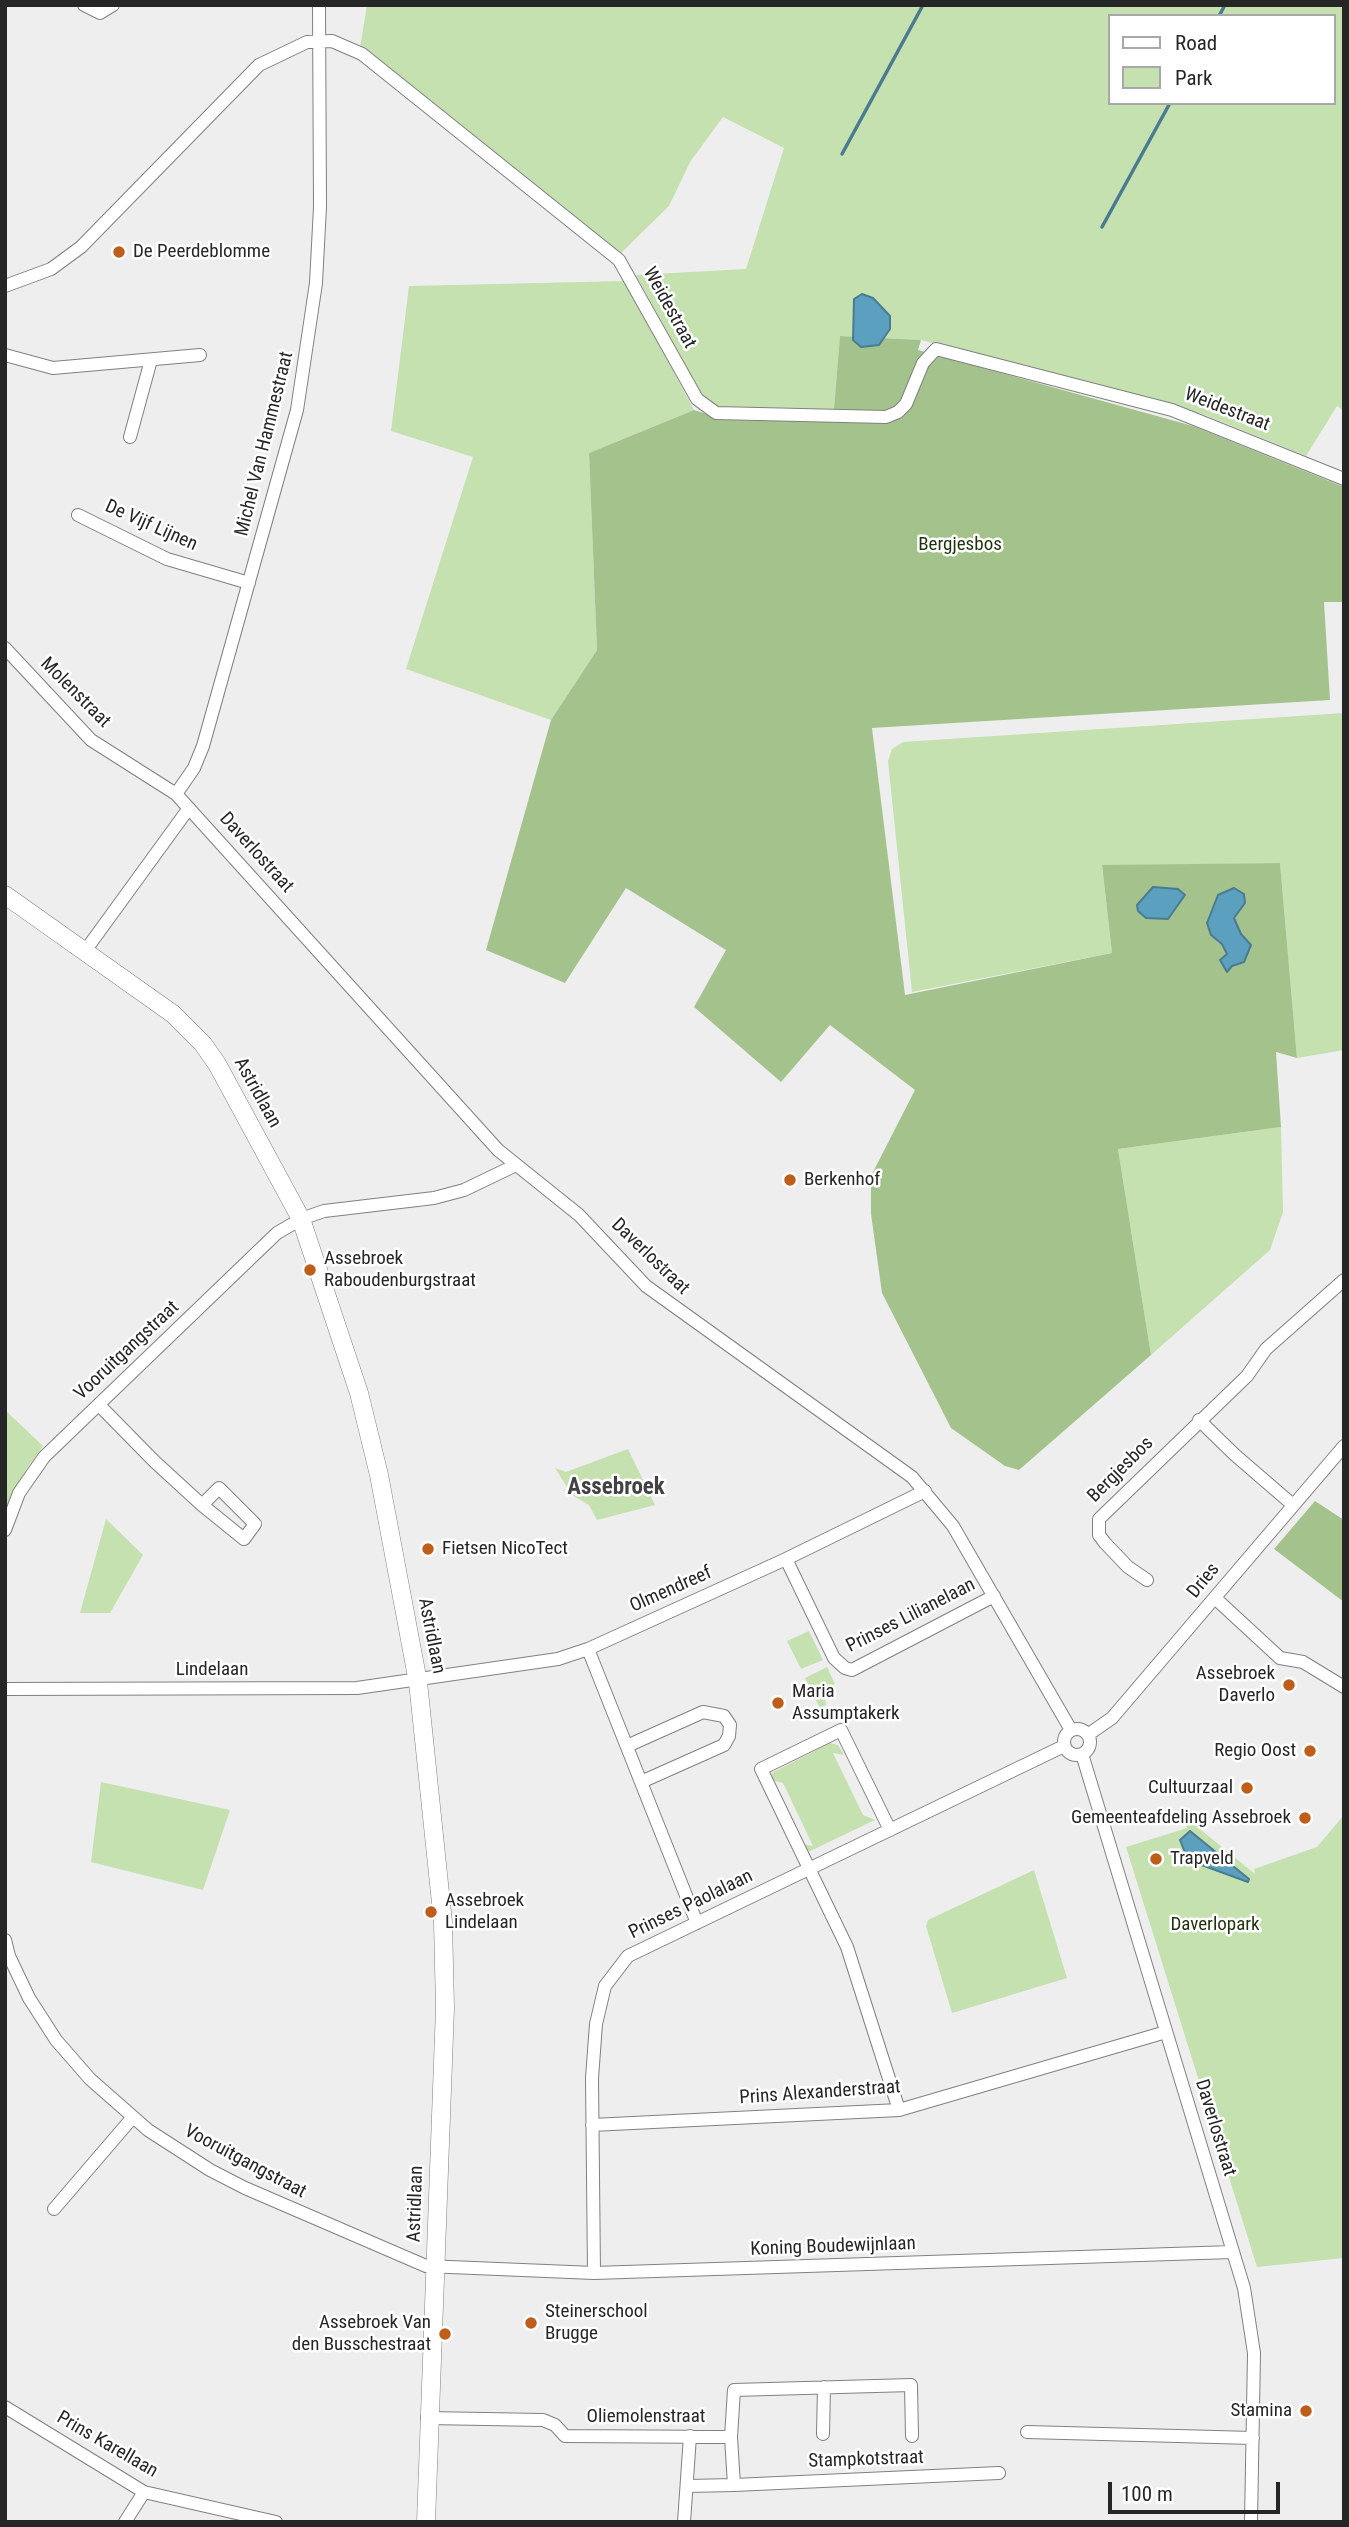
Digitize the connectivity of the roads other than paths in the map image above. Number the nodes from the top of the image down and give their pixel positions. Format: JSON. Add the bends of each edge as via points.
{"nodes":[{"id":1,"x":84,"y":5,"type":"edge"},
{"id":2,"x":113,"y":5,"type":"edge"},
{"id":3,"x":319,"y":5,"type":"edge"},
{"id":4,"x":319,"y":40,"type":"junction"},
{"id":5,"x":5,"y":286,"type":"edge"},
{"id":6,"x":5,"y":355,"type":"edge"},
{"id":7,"x":200,"y":355,"type":"dead end"},
{"id":8,"x":150,"y":360,"type":"junction"},
{"id":9,"x":130,"y":437,"type":"dead end"},
{"id":10,"x":1344,"y":478,"type":"edge"},
{"id":11,"x":78,"y":515,"type":"dead end"},
{"id":12,"x":249,"y":583,"type":"junction"},
{"id":13,"x":5,"y":648,"type":"edge"},
{"id":14,"x":176,"y":794,"type":"junction"},
{"id":15,"x":189,"y":808,"type":"junction"},
{"id":16,"x":5,"y":895,"type":"edge"},
{"id":17,"x":85,"y":951,"type":"junction"},
{"id":18,"x":516,"y":1166,"type":"junction"},
{"id":19,"x":301,"y":1219,"type":"junction"},
{"id":20,"x":1344,"y":1280,"type":"edge"},
{"id":21,"x":99,"y":1405,"type":"junction"},
{"id":22,"x":1199,"y":1420,"type":"junction"},
{"id":23,"x":1344,"y":1446,"type":"edge"},
{"id":24,"x":925,"y":1490,"type":"junction"},
{"id":25,"x":202,"y":1505,"type":"dead end"},
{"id":26,"x":1293,"y":1505,"type":"junction"},
{"id":27,"x":5,"y":1530,"type":"edge"},
{"id":28,"x":786,"y":1559,"type":"junction"},
{"id":29,"x":1147,"y":1580,"type":"dead end"},
{"id":30,"x":994,"y":1596,"type":"junction"},
{"id":31,"x":1215,"y":1598,"type":"junction"},
{"id":32,"x":588,"y":1649,"type":"junction"},
{"id":33,"x":418,"y":1682,"type":"junction"},
{"id":34,"x":1344,"y":1687,"type":"edge"},
{"id":35,"x":5,"y":1689,"type":"edge"},
{"id":36,"x":1071,"y":1730,"type":"junction"},
{"id":37,"x":1088,"y":1734,"type":"junction"},
{"id":38,"x":627,"y":1746,"type":"junction"},
{"id":39,"x":1065,"y":1746,"type":"junction"},
{"id":40,"x":1082,"y":1754,"type":"junction"},
{"id":41,"x":641,"y":1782,"type":"junction"},
{"id":42,"x":890,"y":1830,"type":"junction"},
{"id":43,"x":809,"y":1869,"type":"junction"},
{"id":44,"x":697,"y":1923,"type":"junction"},
{"id":45,"x":5,"y":1940,"type":"edge"},
{"id":46,"x":7,"y":1956,"type":"edge"},
{"id":47,"x":1166,"y":2032,"type":"junction"},
{"id":48,"x":899,"y":2110,"type":"junction"},
{"id":49,"x":133,"y":2117,"type":"junction"},
{"id":50,"x":592,"y":2125,"type":"junction"},
{"id":51,"x":54,"y":2209,"type":"dead end"},
{"id":52,"x":1232,"y":2252,"type":"junction"},
{"id":53,"x":435,"y":2268,"type":"junction"},
{"id":54,"x":594,"y":2273,"type":"junction"},
{"id":55,"x":824,"y":2387,"type":"junction"},
{"id":56,"x":5,"y":2407,"type":"edge"},
{"id":57,"x":427,"y":2418,"type":"junction"},
{"id":58,"x":1027,"y":2432,"type":"dead end"},
{"id":59,"x":823,"y":2434,"type":"dead end"},
{"id":60,"x":690,"y":2436,"type":"junction"},
{"id":61,"x":912,"y":2436,"type":"dead end"},
{"id":62,"x":732,"y":2437,"type":"junction"},
{"id":63,"x":1253,"y":2438,"type":"junction"},
{"id":64,"x":999,"y":2473,"type":"dead end"},
{"id":65,"x":734,"y":2485,"type":"junction"},
{"id":66,"x":687,"y":2486,"type":"junction"},
{"id":67,"x":144,"y":2492,"type":"junction"},
{"id":68,"x":125,"y":2522,"type":"edge"},
{"id":69,"x":276,"y":2522,"type":"edge"},
{"id":70,"x":426,"y":2522,"type":"edge"},
{"id":71,"x":684,"y":2522,"type":"edge"},
{"id":72,"x":1251,"y":2522,"type":"edge"}],
"edges":[{"from":1,"to":2,"type":"street","via":[[100,13]]},
{"from":3,"to":4,"type":"street","name":"Michel Van Hammestraat"},
{"from":4,"to":5,"type":"street","via":[[259,65],[81,247],[51,269]]},
{"from":4,"to":10,"type":"street","name":"Weidestraat","via":[[340,43],[362,54],[619,260],[697,399],[716,413],[886,417],[906,404],[923,363],[936,349],[1172,410]]},
{"from":4,"to":12,"type":"street","name":"Michel Van Hammestraat","via":[[320,207],[308,347],[297,410]]},
{"from":6,"to":8,"type":"street","via":[[52,368]]},
{"from":7,"to":8,"type":"street"},
{"from":8,"to":9,"type":"street"},
{"from":11,"to":12,"type":"street","name":"De Vijf Lijnen","via":[[167,559]]},
{"from":12,"to":14,"type":"street","name":"Michel Van Hammestraat","via":[[203,746]]},
{"from":13,"to":14,"type":"street","name":"Molenstraat","via":[[91,740]]},
{"from":14,"to":15,"type":"street","name":"Molenstraat"},
{"from":15,"to":17,"type":"street"},
{"from":15,"to":18,"type":"street","name":"Daverlostraat"},
{"from":16,"to":17,"type":"main road","name":"Astridlaan"},
{"from":17,"to":19,"type":"main road","name":"Astridlaan","via":[[173,1014],[203,1044]]},
{"from":18,"to":19,"type":"street","name":"Vooruitgangstraat","via":[[434,1198]]},
{"from":18,"to":24,"type":"street","name":"Daverlostraat","via":[[579,1215],[670,1306],[894,1461]]},
{"from":19,"to":21,"type":"street","name":"Vooruitgangstraat","via":[[267,1241]]},
{"from":19,"to":33,"type":"main road","name":"Astridlaan","via":[[359,1393]]},
{"from":20,"to":22,"type":"street","name":"Bergjesbos","via":[[1266,1349],[1247,1376]]},
{"from":21,"to":25,"type":"street"},
{"from":21,"to":27,"type":"street","name":"Vooruitgangstraat","via":[[31,1474]]},
{"from":22,"to":26,"type":"street"},
{"from":22,"to":29,"type":"street","name":"Bergjesbos","via":[[1098,1520],[1105,1543]]},
{"from":23,"to":26,"type":"street","name":"Dries"},
{"from":24,"to":28,"type":"street","name":"Olmendreef"},
{"from":24,"to":30,"type":"street","name":"Daverlostraat","via":[[953,1526]]},
{"from":26,"to":31,"type":"street","name":"Dries"},
{"from":28,"to":30,"type":"street","name":"Prinses Lilianelaan","via":[[834,1658],[852,1670]]},
{"from":28,"to":32,"type":"street","name":"Olmendreef"},
{"from":30,"to":36,"type":"street","name":"Daverlostraat"},
{"from":31,"to":34,"type":"street","via":[[1280,1658],[1303,1662]]},
{"from":31,"to":37,"type":"street","name":"Dries","via":[[1112,1718]]},
{"from":32,"to":33,"type":"street","name":"Olmendreef","via":[[558,1659]]},
{"from":32,"to":38,"type":"street"},
{"from":33,"to":35,"type":"street","name":"Lindelaan","via":[[357,1688]]},
{"from":33,"to":53,"type":"main road","name":"Astridlaan","via":[[443,1922],[445,2008]]},
{"from":36,"to":37,"type":"street"},
{"from":36,"to":39,"type":"street"},
{"from":37,"to":40,"type":"street","via":[[1091,1744]]},
{"from":38,"to":41,"type":"street"},
{"from":38,"to":41,"type":"street","via":[[703,1712],[724,1716],[730,1725],[723,1745]]},
{"from":39,"to":40,"type":"street","via":[[1074,1755]]},
{"from":39,"to":42,"type":"street","name":"Prinses Paolalaan"},
{"from":40,"to":47,"type":"street","name":"Daverlostraat"},
{"from":41,"to":44,"type":"street"},
{"from":42,"to":43,"type":"street","name":"Prinses Paolalaan"},
{"from":42,"to":43,"type":"street","via":[[841,1730],[761,1769]]},
{"from":43,"to":44,"type":"street","name":"Prinses Paolalaan"},
{"from":43,"to":48,"type":"street","via":[[847,1947]]},
{"from":44,"to":50,"type":"street","name":"Prinses Paolalaan","via":[[628,1956],[606,1986],[596,2024]]},
{"from":45,"to":46,"type":"street","name":"Vooruitgangstraat"},
{"from":46,"to":49,"type":"street","name":"Vooruitgangstraat","via":[[56,2040],[90,2079]]},
{"from":47,"to":48,"type":"street","name":"Prins Alexanderstraat"},
{"from":47,"to":52,"type":"street","name":"Daverlostraat"},
{"from":48,"to":50,"type":"street","name":"Prins Alexanderstraat"},
{"from":49,"to":51,"type":"street"},
{"from":49,"to":53,"type":"street","name":"Vooruitgangstraat","via":[[188,2156],[246,2188],[336,2230]]},
{"from":50,"to":54,"type":"street","name":"Prinses Paolalaan"},
{"from":52,"to":54,"type":"street","name":"Koning Boudewijnlaan"},
{"from":52,"to":63,"type":"street","name":"Daverlostraat","via":[[1251,2323]]},
{"from":53,"to":54,"type":"street","name":"Koning Boudewijnlaan"},
{"from":53,"to":57,"type":"main road","name":"Astridlaan"},
{"from":55,"to":59,"type":"street"},
{"from":55,"to":61,"type":"street","name":"Oliemolenstraat","via":[[911,2385]]},
{"from":55,"to":62,"type":"street","name":"Oliemolenstraat","via":[[734,2390]]},
{"from":56,"to":67,"type":"street","name":"Prins Karellaan"},
{"from":57,"to":60,"type":"street","name":"Oliemolenstraat","via":[[543,2420],[565,2436]]},
{"from":57,"to":70,"type":"main road","name":"Astridlaan"},
{"from":58,"to":63,"type":"street"},
{"from":60,"to":62,"type":"street","name":"Oliemolenstraat"},
{"from":60,"to":66,"type":"street"},
{"from":62,"to":65,"type":"street"},
{"from":63,"to":72,"type":"street","name":"Daverlostraat"},
{"from":64,"to":65,"type":"street","name":"Stampkotstraat"},
{"from":65,"to":66,"type":"street","name":"Stampkotstraat"},
{"from":66,"to":71,"type":"street"},
{"from":67,"to":68,"type":"street"},
{"from":67,"to":69,"type":"street","name":"Prins Karellaan"}]}
